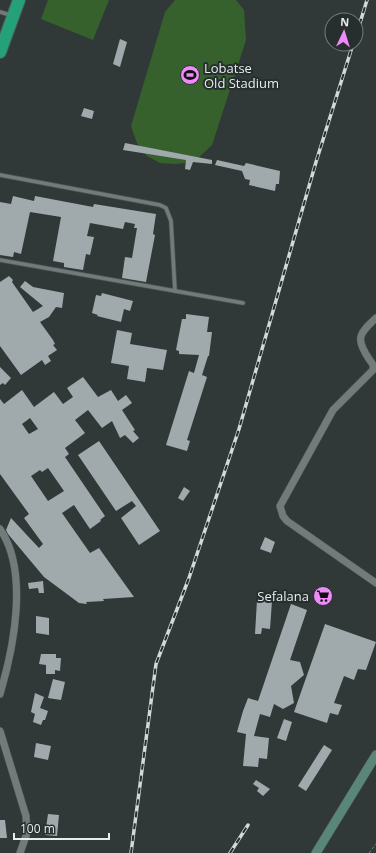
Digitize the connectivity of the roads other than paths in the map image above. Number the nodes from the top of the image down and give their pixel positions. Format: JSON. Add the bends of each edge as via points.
{"nodes":[{"id":1,"x":19,"y":0,"type":"edge"},
{"id":2,"x":0,"y":12,"type":"edge"},
{"id":3,"x":12,"y":16,"type":"junction"},
{"id":4,"x":0,"y":52,"type":"edge"},
{"id":5,"x":0,"y":176,"type":"edge"},
{"id":6,"x":0,"y":260,"type":"edge"},
{"id":7,"x":175,"y":291,"type":"junction"},
{"id":8,"x":243,"y":303,"type":"dead end"},
{"id":9,"x":376,"y":318,"type":"edge"},
{"id":10,"x":0,"y":528,"type":"edge"},
{"id":11,"x":376,"y":583,"type":"edge"},
{"id":12,"x":0,"y":694,"type":"edge"},
{"id":13,"x":0,"y":731,"type":"edge"},
{"id":14,"x":376,"y":755,"type":"edge"},
{"id":15,"x":20,"y":853,"type":"edge"},
{"id":16,"x":316,"y":853,"type":"edge"}],
"edges":[{"from":1,"to":3,"type":"highway"},
{"from":2,"to":3,"type":"lane"},
{"from":3,"to":4,"type":"highway"},
{"from":5,"to":7,"type":"lane","via":[[166,208],[171,221]]},
{"from":6,"to":7,"type":"lane"},
{"from":7,"to":8,"type":"lane"},
{"from":9,"to":11,"type":"street","via":[[363,330],[360,339],[362,349],[373,365],[373,370],[333,410],[280,506],[287,521]]},
{"from":10,"to":12,"type":"street","via":[[12,556],[18,595]]},
{"from":13,"to":15,"type":"street","via":[[26,816],[27,833]]},
{"from":14,"to":16,"type":"main road"}]}
